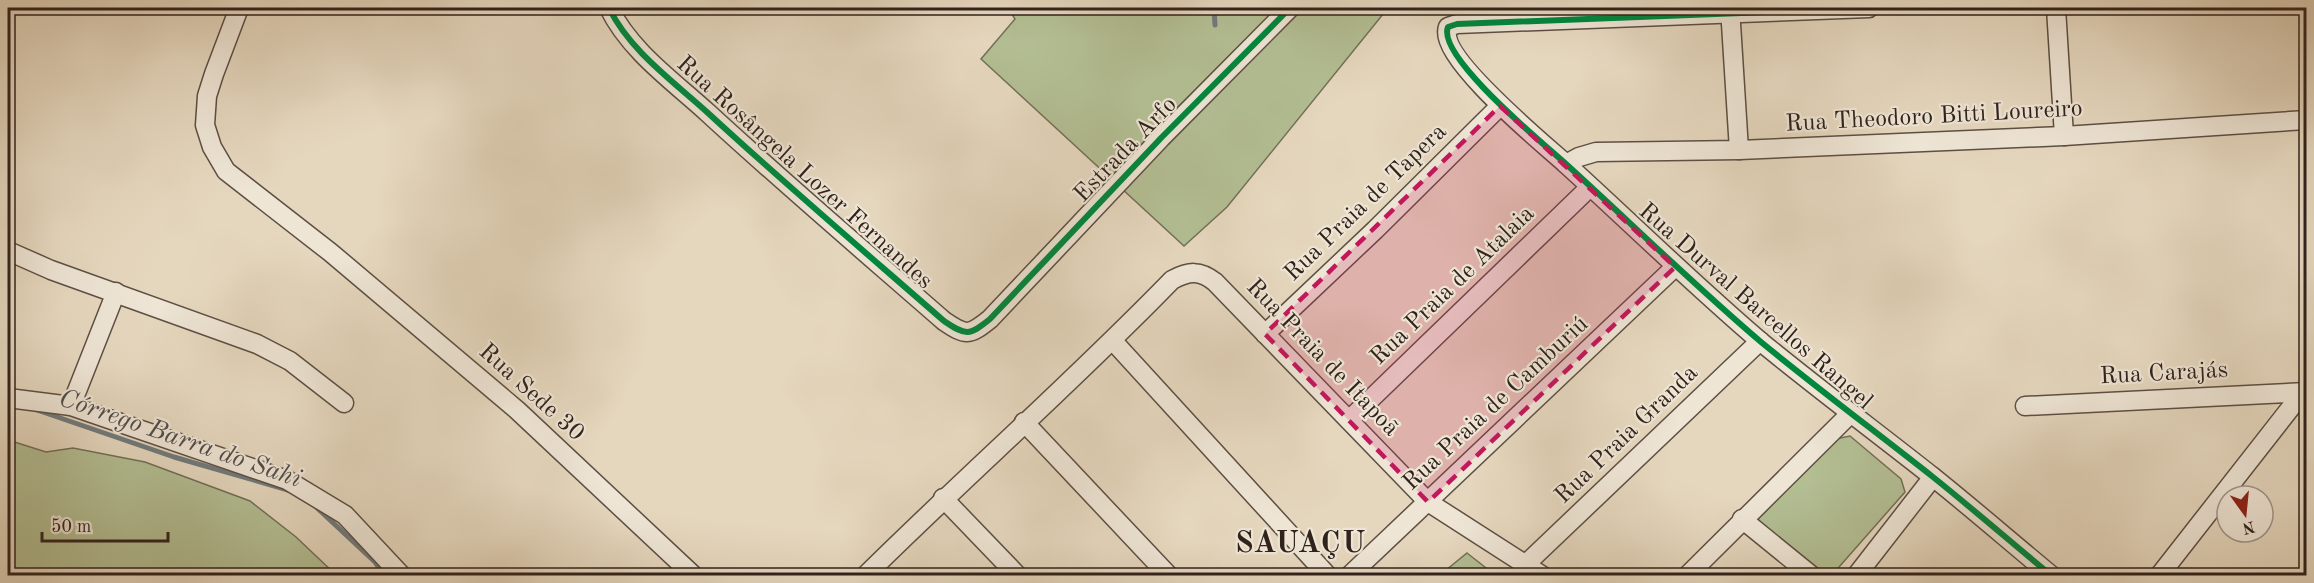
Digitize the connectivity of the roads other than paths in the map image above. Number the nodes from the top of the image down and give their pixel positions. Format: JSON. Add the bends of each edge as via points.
{"nodes":[{"id":1,"x":239,"y":8,"type":"edge"},
{"id":2,"x":609,"y":8,"type":"edge"},
{"id":3,"x":1290,"y":8,"type":"edge"},
{"id":4,"x":1869,"y":8,"type":"edge"},
{"id":5,"x":2056,"y":8,"type":"edge"},
{"id":6,"x":1730,"y":11,"type":"edge"},
{"id":7,"x":1500,"y":106,"type":"junction"},
{"id":8,"x":2307,"y":120,"type":"edge"},
{"id":9,"x":2064,"y":136,"type":"junction"},
{"id":10,"x":1739,"y":150,"type":"junction"},
{"id":11,"x":1566,"y":164,"type":"junction"},
{"id":12,"x":1590,"y":187,"type":"junction"},
{"id":13,"x":8,"y":251,"type":"edge"},
{"id":14,"x":1675,"y":267,"type":"junction"},
{"id":15,"x":116,"y":292,"type":"junction"},
{"id":16,"x":990,"y":319,"type":"joint"},
{"id":17,"x":1265,"y":334,"type":"junction"},
{"id":18,"x":1113,"y":341,"type":"junction"},
{"id":19,"x":1760,"y":341,"type":"junction"},
{"id":20,"x":2305,"y":392,"type":"edge"},
{"id":21,"x":8,"y":398,"type":"edge"},
{"id":22,"x":344,"y":403,"type":"dead end"},
{"id":23,"x":71,"y":406,"type":"junction"},
{"id":24,"x":2025,"y":406,"type":"dead end"},
{"id":25,"x":1850,"y":414,"type":"junction"},
{"id":26,"x":1349,"y":420,"type":"junction"},
{"id":27,"x":1024,"y":422,"type":"junction"},
{"id":28,"x":1933,"y":477,"type":"junction"},
{"id":29,"x":943,"y":498,"type":"junction"},
{"id":30,"x":1428,"y":502,"type":"junction"},
{"id":31,"x":1742,"y":519,"type":"junction"},
{"id":32,"x":1527,"y":564,"type":"junction"},
{"id":33,"x":402,"y":576,"type":"edge"},
{"id":34,"x":694,"y":576,"type":"edge"},
{"id":35,"x":865,"y":576,"type":"edge"},
{"id":36,"x":1018,"y":576,"type":"edge"},
{"id":37,"x":1169,"y":576,"type":"edge"},
{"id":38,"x":1328,"y":576,"type":"edge"},
{"id":39,"x":1349,"y":576,"type":"edge"},
{"id":40,"x":1543,"y":576,"type":"edge"},
{"id":41,"x":1687,"y":576,"type":"edge"},
{"id":42,"x":1812,"y":576,"type":"edge"},
{"id":43,"x":1856,"y":576,"type":"edge"},
{"id":44,"x":2052,"y":576,"type":"edge"},
{"id":45,"x":2159,"y":576,"type":"edge"}],
"edges":[{"from":1,"to":34,"type":"street","name":"Rua Sede 30","via":[[207,96],[206,124],[212,147],[226,171],[330,252],[517,410]]},
{"from":2,"to":16,"type":"street","name":"Rua Rosângela Lozer Fernandes","via":[[624,33],[646,57],[944,321],[968,333]]},
{"from":3,"to":16,"type":"street","name":"Estrada Arfo"},
{"from":4,"to":6,"type":"street"},
{"from":5,"to":9,"type":"street"},
{"from":6,"to":7,"type":"street","name":"Rua Durval Barcellos Rangel","via":[[1448,27],[1447,40],[1452,49]]},
{"from":6,"to":10,"type":"street"},
{"from":7,"to":11,"type":"street","name":"Rua Durval Barcellos Rangel"},
{"from":7,"to":17,"type":"street","name":"Rua Praia de Tapera"},
{"from":8,"to":9,"type":"street","name":"Rua Theodoro Bitti Loureiro"},
{"from":9,"to":10,"type":"street","name":"Rua Theodoro Bitti Loureiro"},
{"from":10,"to":11,"type":"street","name":"Rua Theodoro Bitti Loureiro","via":[[1596,153]]},
{"from":11,"to":12,"type":"street","name":"Rua Durval Barcellos Rangel"},
{"from":12,"to":14,"type":"street","name":"Rua Durval Barcellos Rangel"},
{"from":12,"to":26,"type":"street","name":"Rua Praia de Atalaia"},
{"from":13,"to":15,"type":"street"},
{"from":14,"to":19,"type":"street","name":"Rua Durval Barcellos Rangel"},
{"from":14,"to":30,"type":"street","name":"Rua Praia de Camburiú"},
{"from":15,"to":22,"type":"street","via":[[257,344],[290,361]]},
{"from":15,"to":23,"type":"street"},
{"from":17,"to":18,"type":"street","name":"Rua Praia de Itapoã","via":[[1205,274],[1190,273],[1172,280]]},
{"from":17,"to":26,"type":"street","name":"Rua Praia de Itapoã"},
{"from":18,"to":27,"type":"street"},
{"from":18,"to":38,"type":"street"},
{"from":19,"to":25,"type":"street","name":"Rua Durval Barcellos Rangel"},
{"from":19,"to":32,"type":"street","name":"Rua Praia Granda"},
{"from":20,"to":24,"type":"street","name":"Rua Carajás"},
{"from":20,"to":45,"type":"street"},
{"from":21,"to":23,"type":"street"},
{"from":23,"to":33,"type":"street","via":[[288,480],[345,515]]},
{"from":25,"to":28,"type":"street","name":"Rua Durval Barcellos Rangel"},
{"from":25,"to":31,"type":"street"},
{"from":26,"to":30,"type":"street","name":"Rua Praia de Itapoã"},
{"from":27,"to":29,"type":"street"},
{"from":27,"to":37,"type":"street"},
{"from":28,"to":43,"type":"street"},
{"from":28,"to":44,"type":"street","name":"Rua Durval Barcellos Rangel"},
{"from":29,"to":35,"type":"street"},
{"from":29,"to":36,"type":"street"},
{"from":30,"to":32,"type":"street","name":"Rua Praia de Itapoã"},
{"from":30,"to":39,"type":"street","name":"Rua Praia de Camburiú"},
{"from":31,"to":41,"type":"street"},
{"from":31,"to":42,"type":"street"},
{"from":32,"to":40,"type":"street","name":"Rua Praia de Itapoã"}]}
